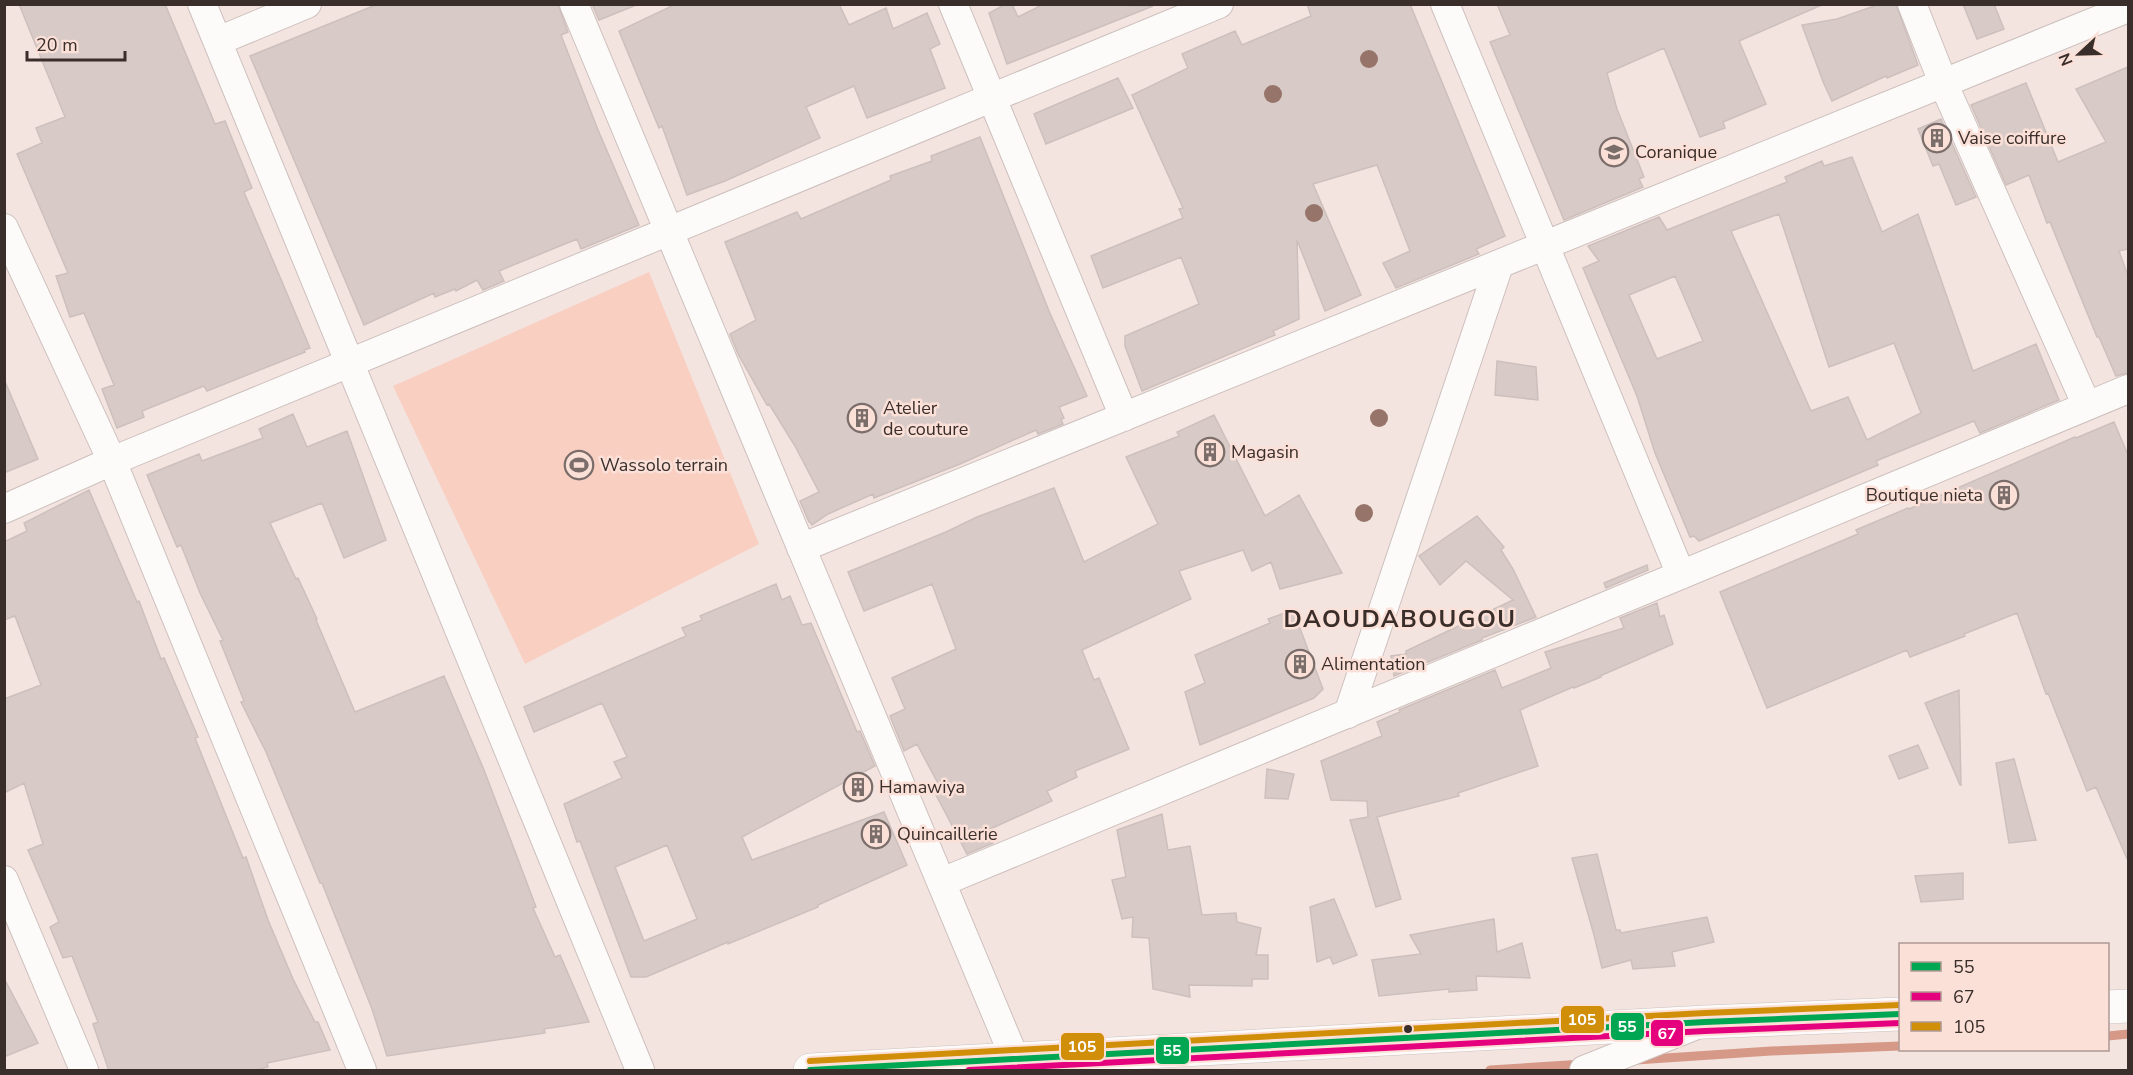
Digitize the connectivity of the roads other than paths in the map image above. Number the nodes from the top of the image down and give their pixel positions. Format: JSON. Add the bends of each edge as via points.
{"nodes":[{"id":1,"x":202,"y":4,"type":"edge"},
{"id":2,"x":307,"y":4,"type":"edge"},
{"id":3,"x":573,"y":4,"type":"edge"},
{"id":4,"x":953,"y":4,"type":"edge"},
{"id":5,"x":1219,"y":4,"type":"edge"},
{"id":6,"x":1445,"y":4,"type":"edge"},
{"id":7,"x":1912,"y":4,"type":"edge"},
{"id":8,"x":2128,"y":8,"type":"edge"},
{"id":9,"x":218,"y":41,"type":"junction"},
{"id":10,"x":1944,"y":85,"type":"junction"},
{"id":11,"x":992,"y":98,"type":"junction"},
{"id":12,"x":4,"y":228,"type":"edge"},
{"id":13,"x":669,"y":231,"type":"junction"},
{"id":14,"x":1545,"y":246,"type":"junction"},
{"id":15,"x":1499,"y":265,"type":"junction"},
{"id":16,"x":350,"y":363,"type":"junction"},
{"id":17,"x":2128,"y":389,"type":"edge"},
{"id":18,"x":2087,"y":406,"type":"junction"},
{"id":19,"x":1124,"y":417,"type":"junction"},
{"id":20,"x":112,"y":462,"type":"junction"},
{"id":21,"x":4,"y":509,"type":"edge"},
{"id":22,"x":801,"y":548,"type":"junction"},
{"id":23,"x":1681,"y":575,"type":"junction"},
{"id":24,"x":1348,"y":714,"type":"junction"},
{"id":25,"x":4,"y":880,"type":"edge"},
{"id":26,"x":942,"y":882,"type":"junction"},
{"id":27,"x":2128,"y":1006,"type":"edge"},
{"id":28,"x":2109,"y":1007,"type":"edge"},
{"id":29,"x":1899,"y":1014,"type":"edge"},
{"id":30,"x":1705,"y":1022,"type":"junction"},
{"id":31,"x":1015,"y":1059,"type":"junction"},
{"id":32,"x":957,"y":1066,"type":"edge"},
{"id":33,"x":84,"y":1071,"type":"edge"},
{"id":34,"x":362,"y":1071,"type":"edge"},
{"id":35,"x":640,"y":1071,"type":"edge"},
{"id":36,"x":810,"y":1071,"type":"edge"},
{"id":37,"x":1584,"y":1071,"type":"edge"}],
"edges":[{"from":1,"to":9,"type":"street"},
{"from":2,"to":9,"type":"street"},
{"from":3,"to":13,"type":"street"},
{"from":4,"to":11,"type":"street"},
{"from":5,"to":11,"type":"street"},
{"from":6,"to":14,"type":"street"},
{"from":7,"to":10,"type":"street"},
{"from":8,"to":10,"type":"street"},
{"from":9,"to":16,"type":"street"},
{"from":10,"to":14,"type":"street"},
{"from":10,"to":18,"type":"street"},
{"from":11,"to":13,"type":"street"},
{"from":11,"to":19,"type":"street"},
{"from":12,"to":20,"type":"street"},
{"from":13,"to":16,"type":"street"},
{"from":13,"to":22,"type":"street"},
{"from":14,"to":15,"type":"street"},
{"from":14,"to":23,"type":"street"},
{"from":15,"to":19,"type":"street"},
{"from":15,"to":24,"type":"street"},
{"from":16,"to":20,"type":"street"},
{"from":16,"to":35,"type":"street"},
{"from":17,"to":18,"type":"street"},
{"from":18,"to":23,"type":"street"},
{"from":19,"to":22,"type":"street"},
{"from":20,"to":21,"type":"street"},
{"from":20,"to":34,"type":"street"},
{"from":22,"to":26,"type":"street"},
{"from":23,"to":24,"type":"street"},
{"from":24,"to":26,"type":"street"},
{"from":25,"to":33,"type":"street"},
{"from":26,"to":31,"type":"street"},
{"from":27,"to":28,"type":"street"},
{"from":29,"to":30,"type":"street"},
{"from":30,"to":31,"type":"street"},
{"from":30,"to":37,"type":"street"},
{"from":31,"to":32,"type":"street"},
{"from":32,"to":36,"type":"street"}]}
